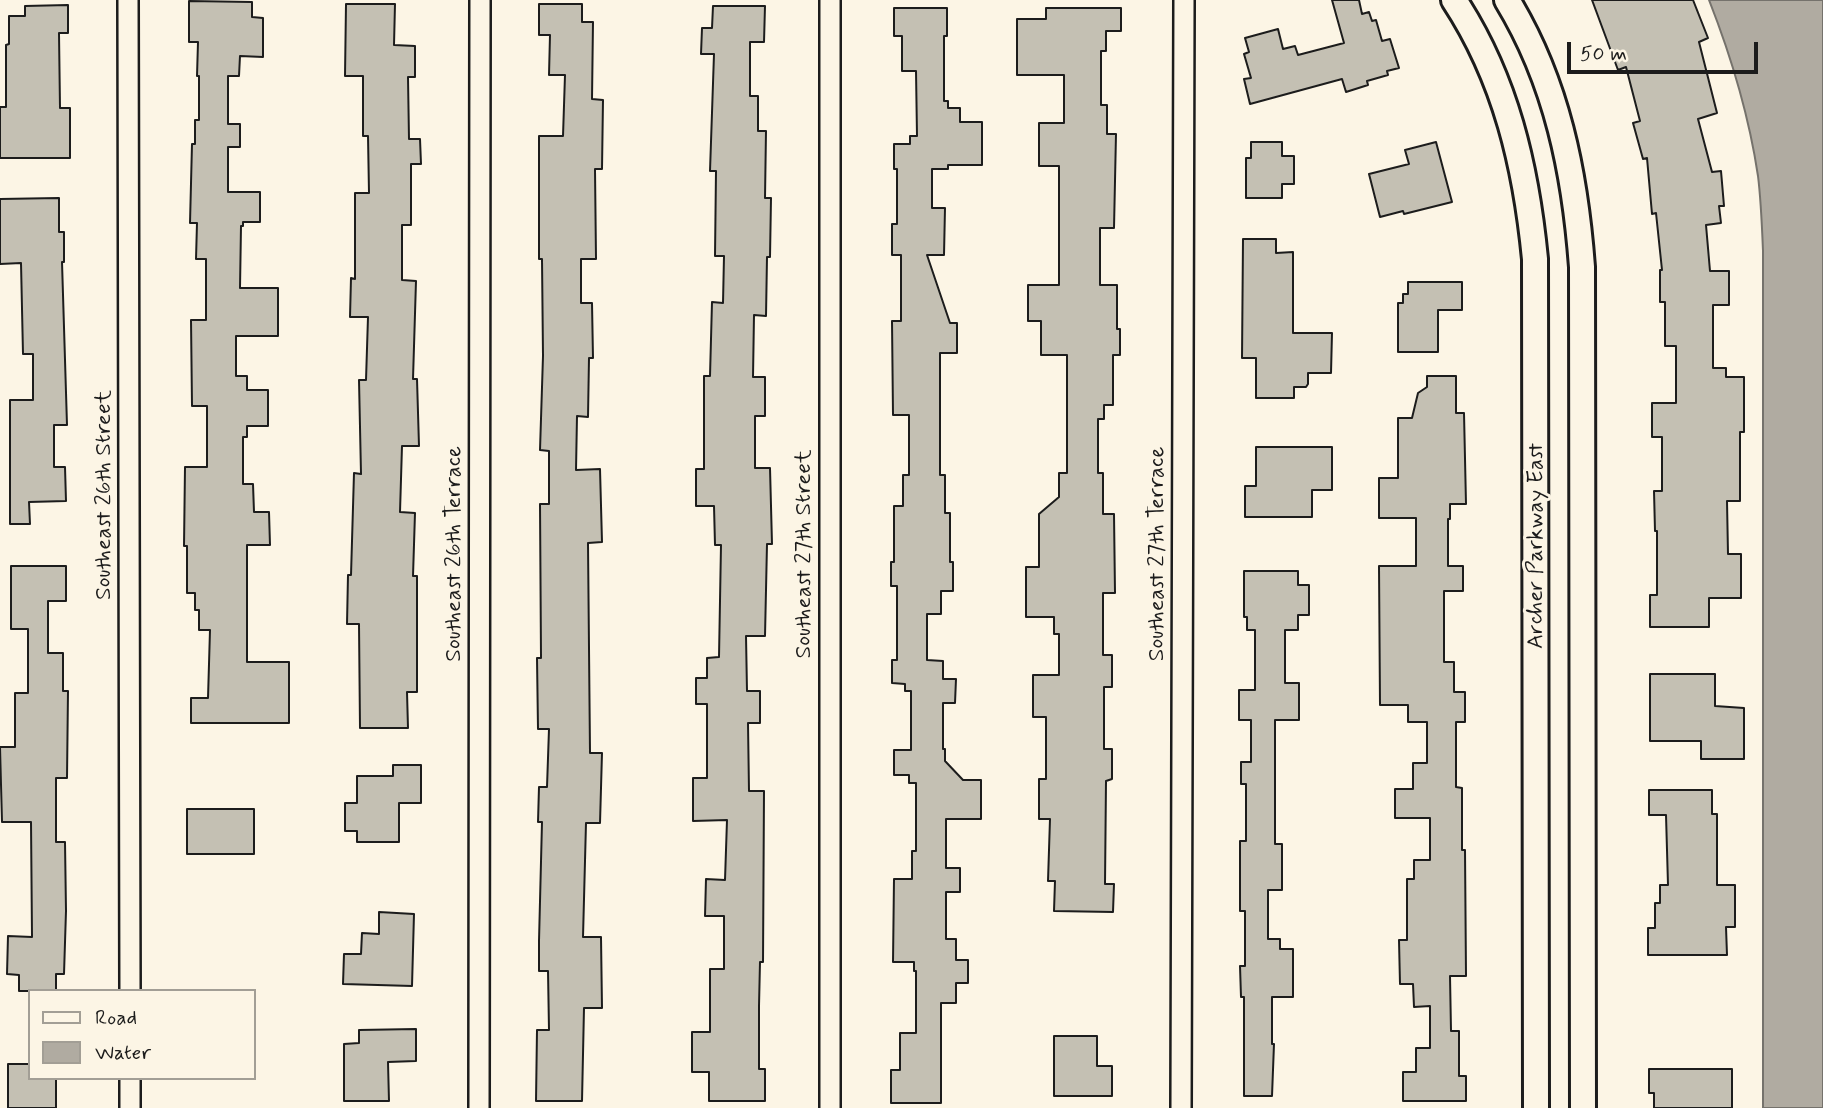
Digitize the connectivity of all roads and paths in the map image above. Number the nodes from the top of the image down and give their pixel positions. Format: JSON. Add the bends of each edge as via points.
{"nodes":[{"id":1,"x":128,"y":0,"type":"edge"},
{"id":2,"x":480,"y":0,"type":"edge"},
{"id":3,"x":830,"y":0,"type":"edge"},
{"id":4,"x":1184,"y":0,"type":"edge"},
{"id":5,"x":1454,"y":0,"type":"edge"},
{"id":6,"x":1507,"y":0,"type":"edge"},
{"id":7,"x":130,"y":989,"type":"edge"},
{"id":8,"x":130,"y":1080,"type":"edge"},
{"id":9,"x":130,"y":1108,"type":"edge"},
{"id":10,"x":479,"y":1108,"type":"edge"},
{"id":11,"x":830,"y":1108,"type":"edge"},
{"id":12,"x":1181,"y":1108,"type":"edge"},
{"id":13,"x":1536,"y":1108,"type":"edge"},
{"id":14,"x":1583,"y":1108,"type":"edge"}],
"edges":[{"from":1,"to":7,"type":"street","name":"Southeast 26th Street"},
{"from":2,"to":10,"type":"street","name":"Southeast 26th Terrace"},
{"from":3,"to":11,"type":"street","name":"Southeast 27th Street"},
{"from":4,"to":12,"type":"street","name":"Southeast 27th Terrace"},
{"from":5,"to":13,"type":"street","name":"Archer Parkway East","via":[[1495,78],[1509,116],[1520,154],[1535,259]]},
{"from":6,"to":14,"type":"street","name":"Archer Parkway East","via":[[1548,86],[1567,150],[1581,254]]},
{"from":8,"to":9,"type":"street"}]}
